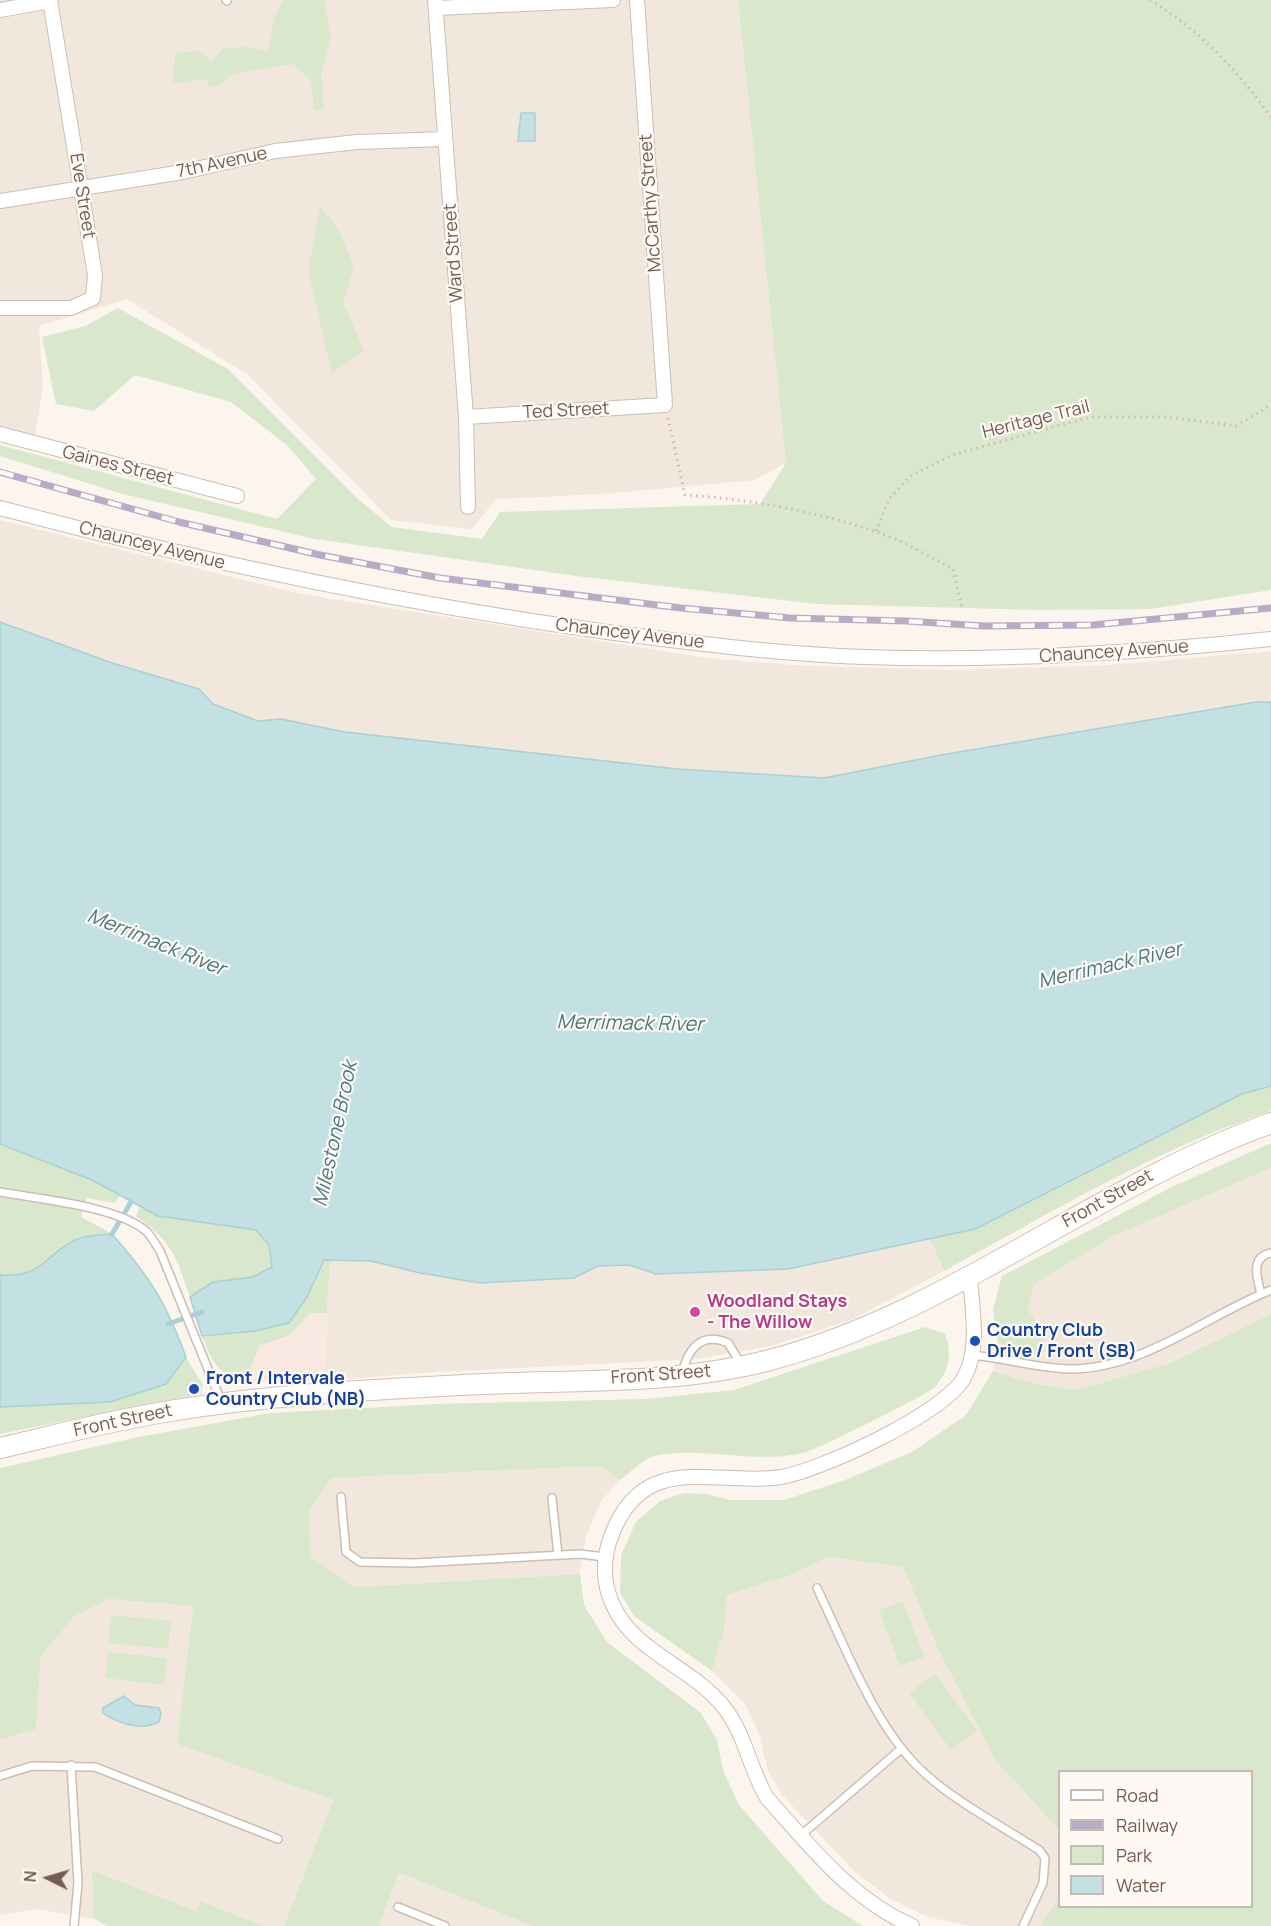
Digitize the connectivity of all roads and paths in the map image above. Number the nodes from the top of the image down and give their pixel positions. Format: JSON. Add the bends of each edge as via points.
{"nodes":[{"id":1,"x":53,"y":0,"type":"edge"},
{"id":2,"x":613,"y":0,"type":"edge"},
{"id":3,"x":637,"y":0,"type":"edge"},
{"id":4,"x":1150,"y":0,"type":"edge"},
{"id":5,"x":436,"y":4,"type":"edge"},
{"id":6,"x":0,"y":10,"type":"edge"},
{"id":7,"x":1271,"y":118,"type":"edge"},
{"id":8,"x":445,"y":139,"type":"junction"},
{"id":9,"x":81,"y":189,"type":"junction"},
{"id":10,"x":0,"y":201,"type":"edge"},
{"id":11,"x":0,"y":308,"type":"edge"},
{"id":12,"x":665,"y":405,"type":"junction"},
{"id":13,"x":1271,"y":405,"type":"edge"},
{"id":14,"x":466,"y":417,"type":"junction"},
{"id":15,"x":0,"y":434,"type":"edge"},
{"id":16,"x":237,"y":496,"type":"dead end"},
{"id":17,"x":468,"y":507,"type":"dead end"},
{"id":18,"x":0,"y":508,"type":"edge"},
{"id":19,"x":876,"y":531,"type":"junction"},
{"id":20,"x":962,"y":608,"type":"dead end"},
{"id":21,"x":1271,"y":639,"type":"edge"},
{"id":22,"x":1271,"y":1123,"type":"edge"},
{"id":23,"x":0,"y":1192,"type":"edge"},
{"id":24,"x":1271,"y":1253,"type":"edge"},
{"id":25,"x":970,"y":1277,"type":"junction"},
{"id":26,"x":1271,"y":1290,"type":"edge"},
{"id":27,"x":1261,"y":1294,"type":"junction"},
{"id":28,"x":972,"y":1354,"type":"junction"},
{"id":29,"x":742,"y":1366,"type":"junction"},
{"id":30,"x":681,"y":1376,"type":"junction"},
{"id":31,"x":222,"y":1403,"type":"junction"},
{"id":32,"x":0,"y":1448,"type":"edge"},
{"id":33,"x":341,"y":1497,"type":"dead end"},
{"id":34,"x":552,"y":1498,"type":"dead end"},
{"id":35,"x":558,"y":1556,"type":"junction"},
{"id":36,"x":605,"y":1557,"type":"junction"},
{"id":37,"x":817,"y":1588,"type":"dead end"},
{"id":38,"x":901,"y":1749,"type":"junction"},
{"id":39,"x":72,"y":1765,"type":"junction"},
{"id":40,"x":0,"y":1776,"type":"edge"},
{"id":41,"x":800,"y":1836,"type":"junction"},
{"id":42,"x":278,"y":1839,"type":"dead end"},
{"id":43,"x":398,"y":1907,"type":"dead end"},
{"id":44,"x":74,"y":1926,"type":"edge"},
{"id":45,"x":445,"y":1926,"type":"edge"},
{"id":46,"x":912,"y":1926,"type":"edge"},
{"id":47,"x":1023,"y":1926,"type":"edge"}],
"edges":[{"from":1,"to":6,"type":"street"},
{"from":1,"to":9,"type":"street","name":"Eve Street"},
{"from":2,"to":5,"type":"street"},
{"from":3,"to":12,"type":"street","name":"McCarthy Street"},
{"from":4,"to":7,"type":"path","via":[[1183,20],[1247,84]]},
{"from":5,"to":8,"type":"street","name":"Ward Street"},
{"from":8,"to":9,"type":"street","name":"7th Avenue","via":[[357,142],[275,151]]},
{"from":8,"to":14,"type":"street","name":"Ward Street"},
{"from":9,"to":10,"type":"street","name":"7th Avenue"},
{"from":9,"to":11,"type":"street","name":"Eve Street","via":[[95,275],[93,298],[71,308]]},
{"from":12,"to":14,"type":"street","name":"Ted Street"},
{"from":12,"to":19,"type":"path","via":[[685,495],[727,498]]},
{"from":13,"to":19,"type":"path","name":"Heritage Trail","via":[[1236,426],[1167,417],[1090,417],[952,455],[909,477],[889,499]]},
{"from":14,"to":17,"type":"street","name":"Ward Street"},
{"from":15,"to":16,"type":"street","name":"Gaines Street"},
{"from":18,"to":21,"type":"street","name":"Chauncey Avenue","via":[[233,565],[404,600],[691,643],[807,654],[922,658],[1096,655]]},
{"from":19,"to":20,"type":"path","via":[[953,569]]},
{"from":22,"to":25,"type":"main road","name":"Front Street","via":[[1144,1178]]},
{"from":23,"to":31,"type":"lane","via":[[112,1214],[148,1232],[171,1276]]},
{"from":24,"to":27,"type":"lane","via":[[1263,1254],[1257,1261]]},
{"from":25,"to":28,"type":"street"},
{"from":25,"to":29,"type":"main road","name":"Front Street","via":[[901,1312],[829,1341]]},
{"from":26,"to":27,"type":"lane"},
{"from":27,"to":28,"type":"lane","via":[[1140,1354],[1096,1367],[1046,1367]]},
{"from":28,"to":36,"type":"street","via":[[965,1376],[940,1404],[835,1459],[782,1476],[679,1477],[645,1491],[622,1512]]},
{"from":29,"to":30,"type":"main road","name":"Front Street"},
{"from":29,"to":30,"type":"lane","via":[[728,1343],[713,1340],[693,1346]]},
{"from":30,"to":31,"type":"main road","name":"Front Street","via":[[422,1387]]},
{"from":31,"to":32,"type":"main road","name":"Front Street","via":[[167,1411]]},
{"from":33,"to":35,"type":"lane","via":[[346,1552],[360,1562]]},
{"from":34,"to":35,"type":"lane"},
{"from":35,"to":36,"type":"lane"},
{"from":36,"to":41,"type":"street","via":[[606,1586],[620,1618],[721,1703],[740,1732],[762,1790]]},
{"from":37,"to":38,"type":"lane"},
{"from":38,"to":41,"type":"lane"},
{"from":38,"to":47,"type":"lane","via":[[930,1779],[1039,1850],[1045,1858],[1044,1883]]},
{"from":39,"to":40,"type":"lane","via":[[33,1766]]},
{"from":39,"to":42,"type":"lane","via":[[95,1767]]},
{"from":39,"to":44,"type":"lane","via":[[78,1883]]},
{"from":41,"to":46,"type":"street","via":[[855,1893]]},
{"from":43,"to":45,"type":"lane"}]}
